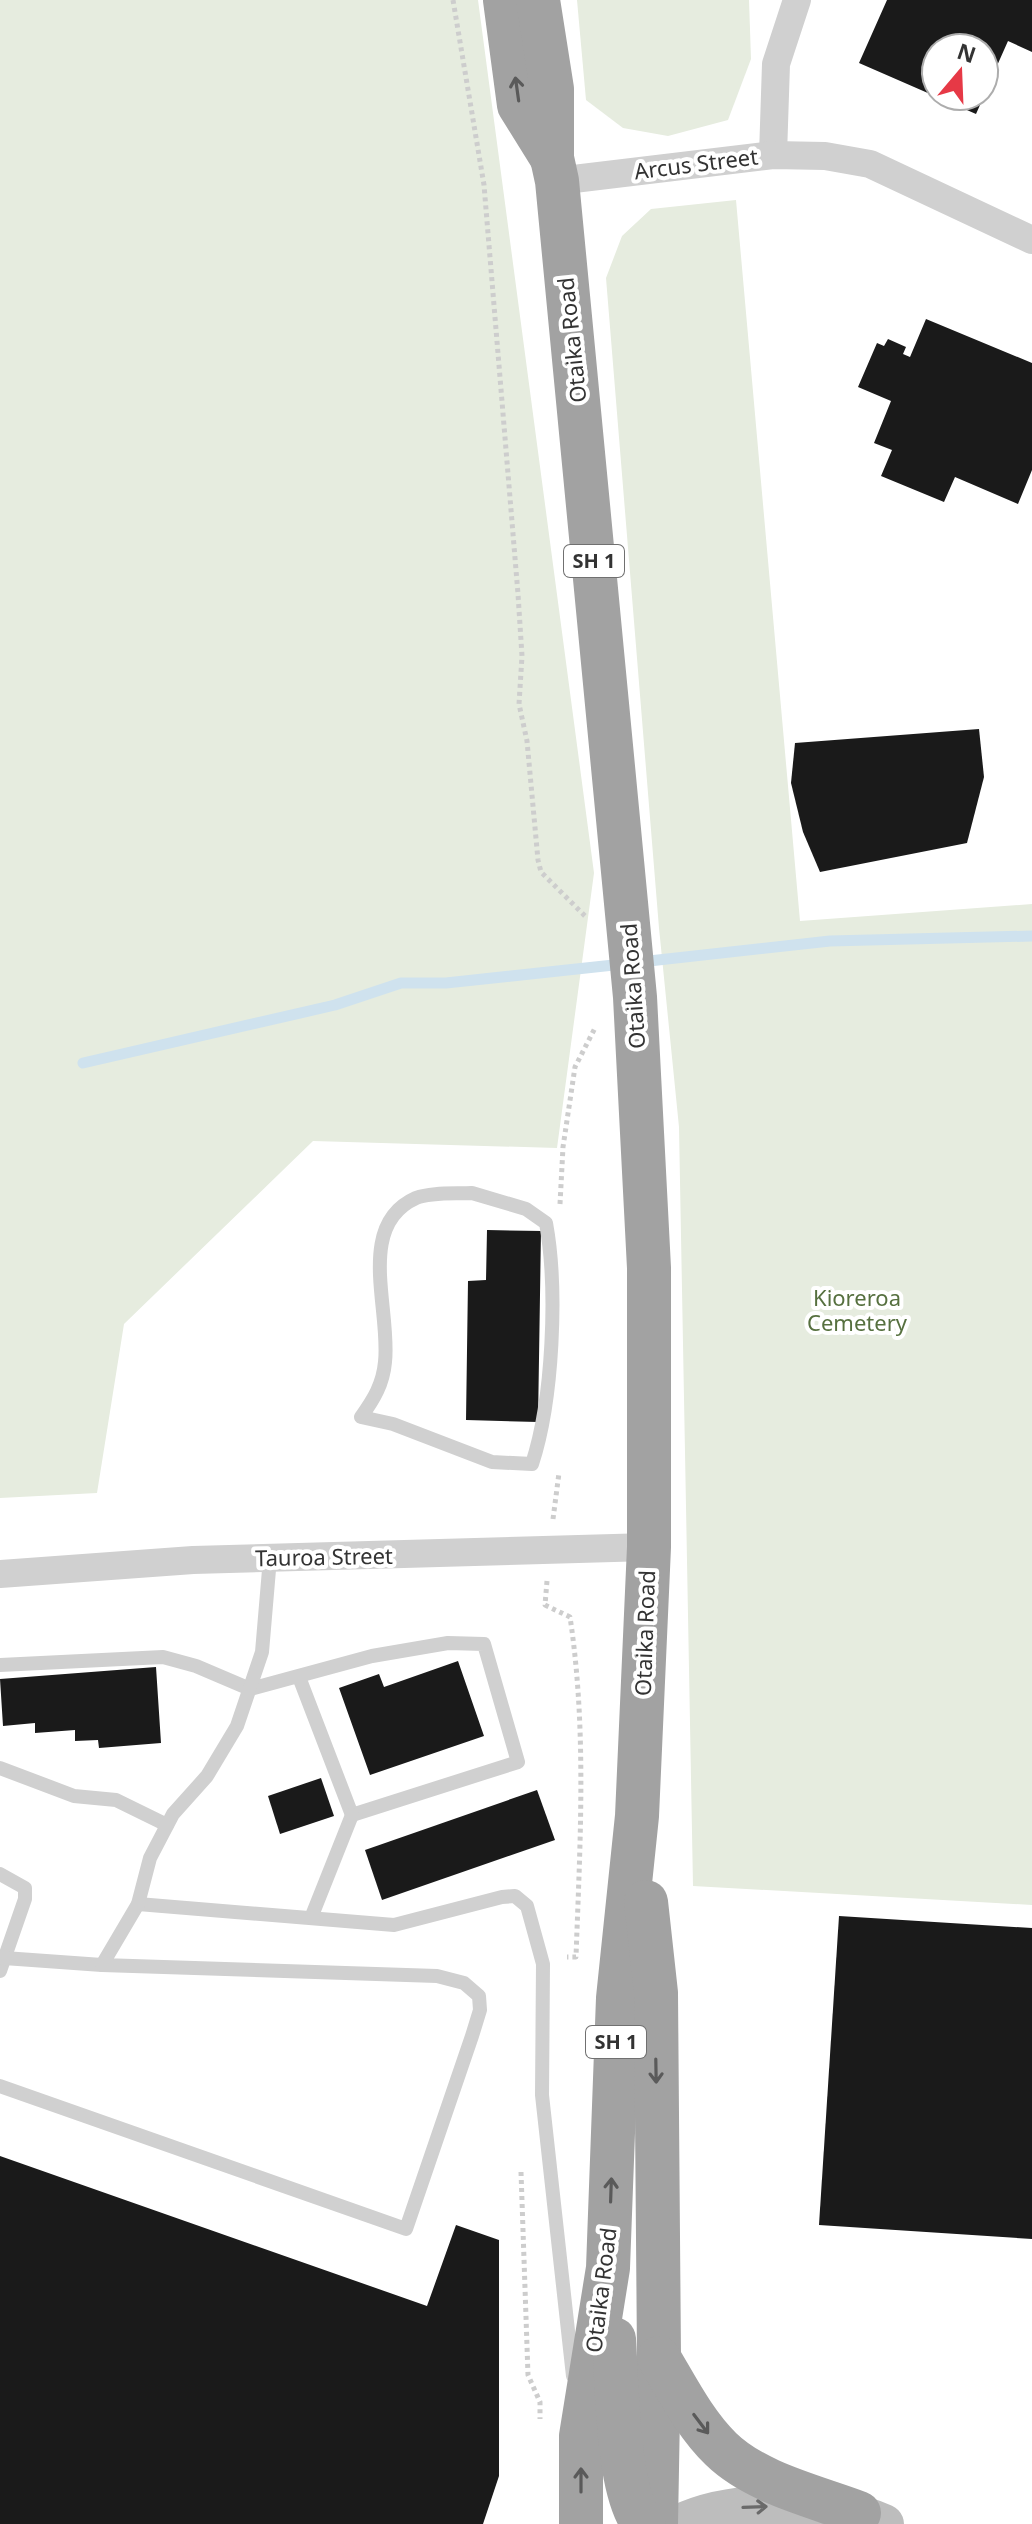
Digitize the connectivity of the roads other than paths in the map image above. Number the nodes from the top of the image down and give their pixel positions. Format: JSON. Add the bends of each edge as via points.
{"nodes":[{"id":1,"x":505,"y":0,"type":"edge"},
{"id":2,"x":538,"y":0,"type":"edge"},
{"id":3,"x":797,"y":0,"type":"edge"},
{"id":4,"x":773,"y":155,"type":"junction"},
{"id":5,"x":554,"y":170,"type":"junction"},
{"id":6,"x":1032,"y":240,"type":"edge"},
{"id":7,"x":553,"y":1221,"type":"joint"},
{"id":8,"x":649,"y":1547,"type":"junction"},
{"id":9,"x":270,"y":1558,"type":"junction"},
{"id":10,"x":0,"y":1574,"type":"edge"},
{"id":11,"x":0,"y":1665,"type":"edge"},
{"id":12,"x":299,"y":1677,"type":"junction"},
{"id":13,"x":250,"y":1689,"type":"junction"},
{"id":14,"x":0,"y":1768,"type":"edge"},
{"id":15,"x":352,"y":1815,"type":"junction"},
{"id":16,"x":637,"y":1816,"type":"junction"},
{"id":17,"x":167,"y":1825,"type":"junction"},
{"id":18,"x":0,"y":1874,"type":"edge"},
{"id":19,"x":138,"y":1904,"type":"junction"},
{"id":20,"x":311,"y":1918,"type":"junction"},
{"id":21,"x":2,"y":1964,"type":"edge"},
{"id":22,"x":102,"y":1965,"type":"junction"},
{"id":23,"x":0,"y":2086,"type":"edge"},
{"id":24,"x":608,"y":2268,"type":"junction"},
{"id":25,"x":659,"y":2358,"type":"junction"},
{"id":26,"x":560,"y":2434,"type":"junction"},
{"id":27,"x":872,"y":2519,"type":"edge"},
{"id":28,"x":581,"y":2524,"type":"edge"},
{"id":29,"x":644,"y":2524,"type":"edge"},
{"id":30,"x":656,"y":2524,"type":"edge"},
{"id":31,"x":680,"y":2524,"type":"edge"}],
"edges":[{"from":5,"to":1,"type":"highway","name":"Otaika Road","number":"SH 1","one_way":true,"via":[[519,105]]},
{"from":2,"to":5,"type":"highway","name":"Otaika Road","number":"SH 1","via":[[552,89]]},
{"from":3,"to":4,"type":"street","name":"Arcus Street","via":[[776,64]]},
{"from":4,"to":5,"type":"street","name":"Arcus Street"},
{"from":4,"to":6,"type":"street","via":[[870,164]]},
{"from":5,"to":8,"type":"highway","name":"Otaika Road","number":"SH 1","via":[[630,941],[616,1006],[649,1268]]},
{"from":7,"to":7,"type":"lane","via":[[547,1382],[542,1434],[532,1464],[492,1462],[361,1417],[379,1392],[385,1361],[380,1244],[386,1224],[417,1198],[472,1193]]},
{"from":8,"to":9,"type":"street","name":"Tauroa Street"},
{"from":8,"to":16,"type":"highway","name":"Otaika Road","number":"SH 1"},
{"from":9,"to":10,"type":"street","name":"Tauroa Street"},
{"from":9,"to":13,"type":"lane","via":[[262,1652]]},
{"from":11,"to":13,"type":"lane","via":[[163,1657]]},
{"from":12,"to":13,"type":"lane"},
{"from":12,"to":15,"type":"lane"},
{"from":12,"to":15,"type":"lane","via":[[372,1656],[448,1643],[484,1644],[518,1762]]},
{"from":13,"to":17,"type":"lane","via":[[237,1726],[207,1776]]},
{"from":14,"to":17,"type":"lane","via":[[74,1796],[116,1800]]},
{"from":15,"to":20,"type":"lane"},
{"from":24,"to":16,"type":"highway","name":"Otaika Road","number":"SH 1","one_way":true,"via":[[618,1998]]},
{"from":16,"to":25,"type":"highway","name":"Otaika Road","number":"SH 1","one_way":true,"via":[[656,1993]]},
{"from":17,"to":19,"type":"lane","via":[[150,1858]]},
{"from":18,"to":21,"type":"lane","via":[[25,1888]]},
{"from":19,"to":20,"type":"lane"},
{"from":19,"to":22,"type":"lane"},
{"from":20,"to":26,"type":"lane","via":[[394,1925],[502,1897],[515,1896],[527,1906],[543,1964],[542,2095],[557,2258]]},
{"from":21,"to":22,"type":"lane"},
{"from":22,"to":23,"type":"lane","via":[[437,1976],[464,1983],[479,1996],[472,2036],[406,2229]]},
{"from":24,"to":26,"type":"highway","name":"Otaika Road","number":"SH 1"},
{"from":24,"to":29,"type":"highway","via":[[623,2463],[630,2499]]},
{"from":25,"to":27,"type":"highway","one_way":true,"via":[[721,2450],[757,2474]]},
{"from":25,"to":30,"type":"highway","name":"Otaika Road","number":"SH 1"},
{"from":28,"to":26,"type":"highway","name":"Otaika Road","number":"SH 1","one_way":true},
{"from":31,"to":27,"type":"main road","one_way":true,"via":[[740,2508],[782,2506]]}]}
